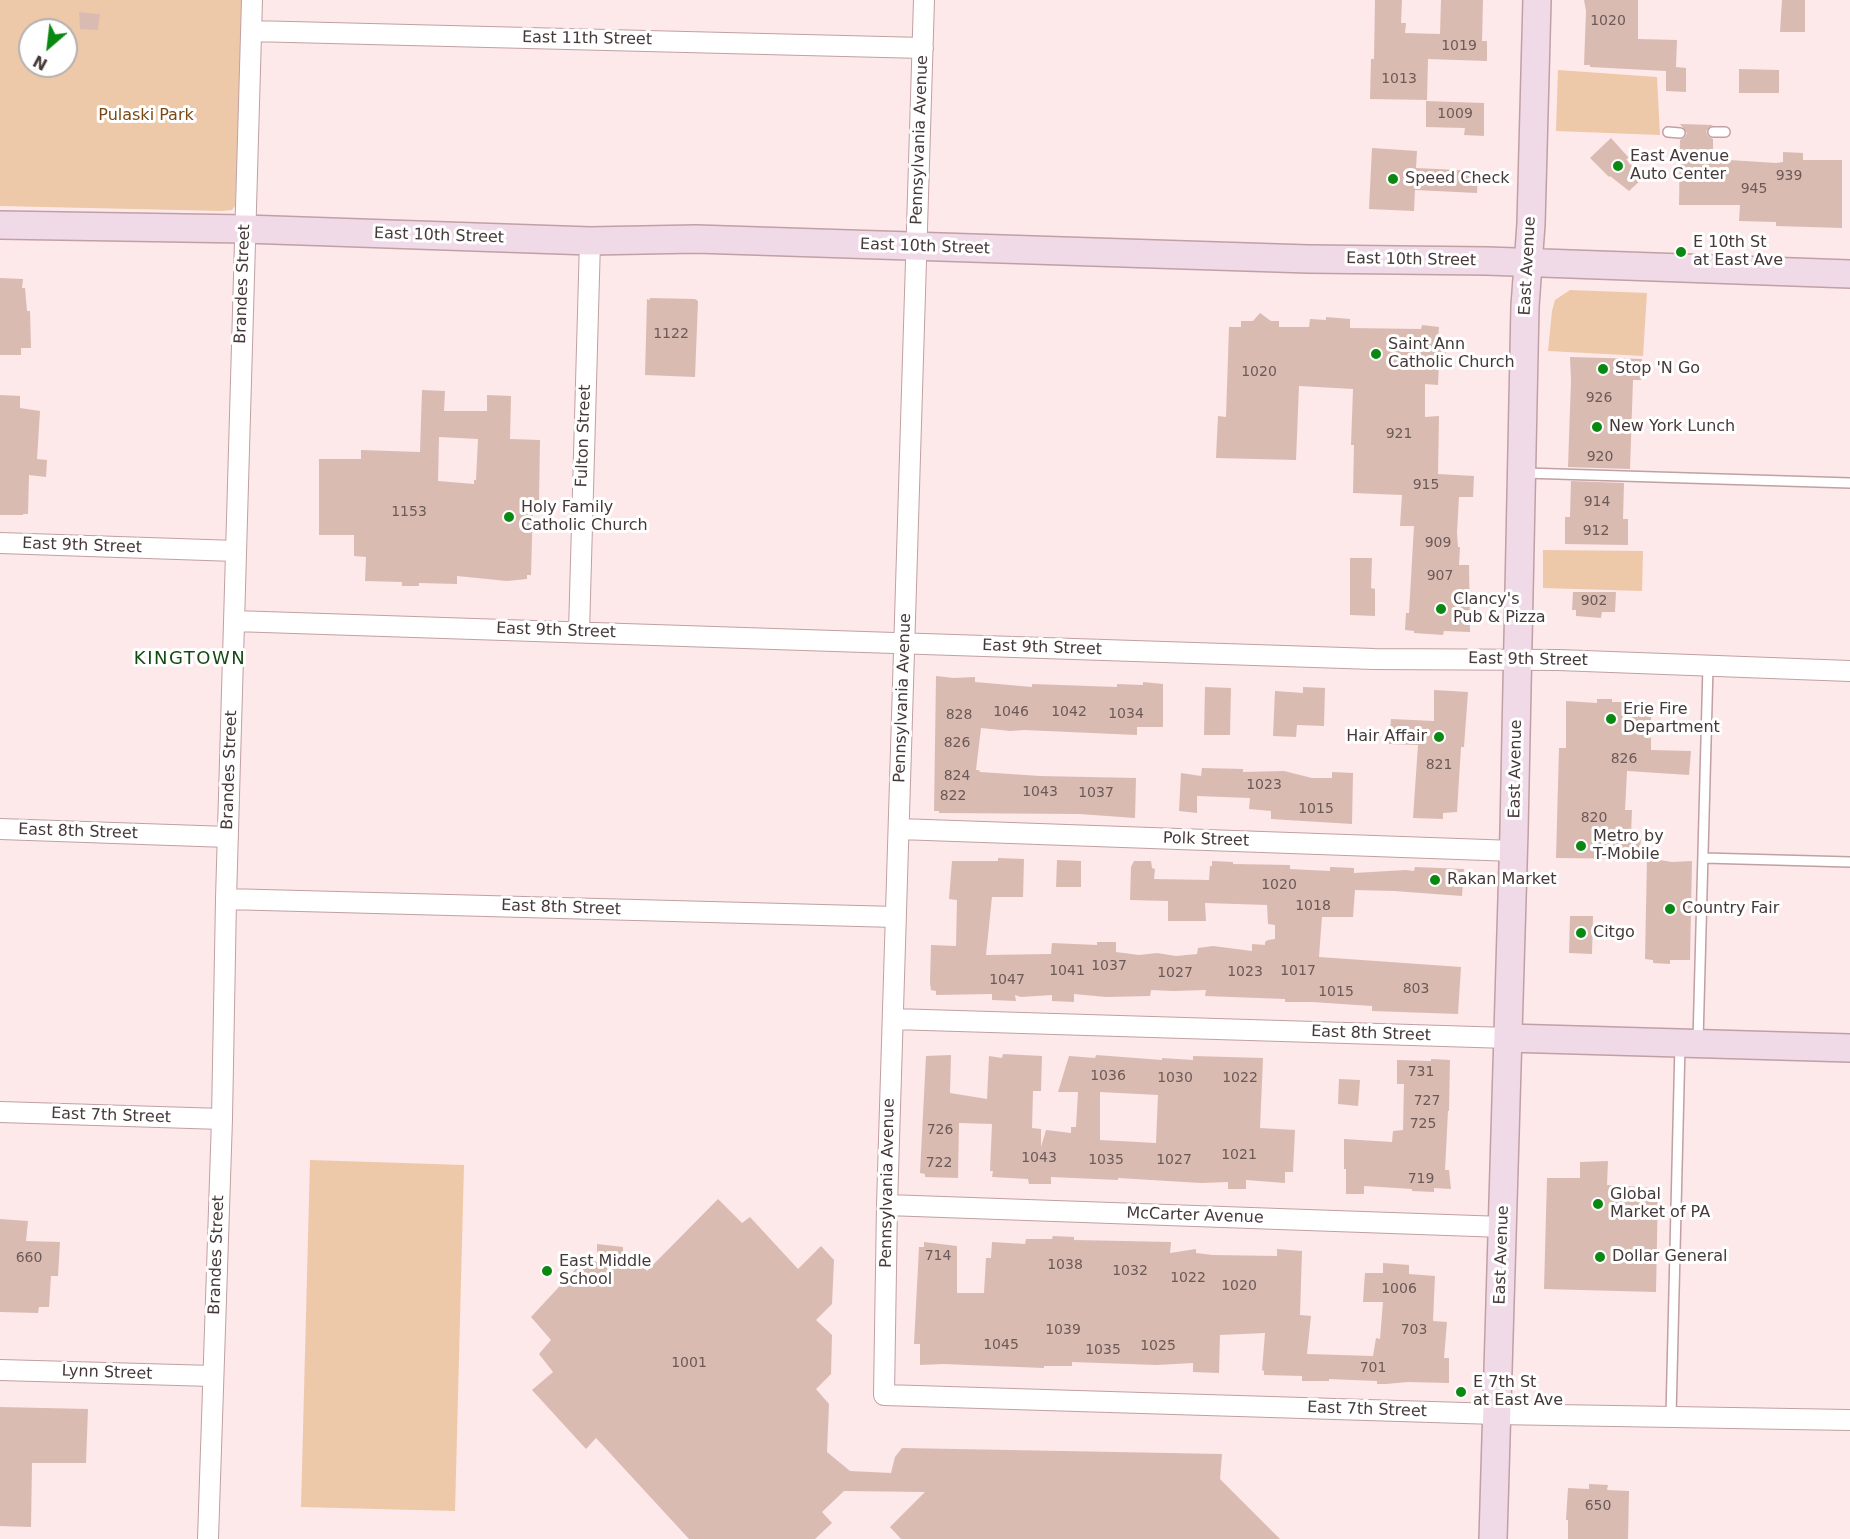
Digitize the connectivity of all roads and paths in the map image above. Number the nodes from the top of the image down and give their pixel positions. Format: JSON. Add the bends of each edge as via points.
{"nodes":[{"id":1,"x":252,"y":0,"type":"edge"},
{"id":2,"x":924,"y":0,"type":"edge"},
{"id":3,"x":1537,"y":0,"type":"edge"},
{"id":4,"x":251,"y":31,"type":"junction"},
{"id":5,"x":923,"y":48,"type":"junction"},
{"id":6,"x":1668,"y":132,"type":"dead end"},
{"id":7,"x":1713,"y":132,"type":"dead end"},
{"id":8,"x":1725,"y":132,"type":"dead end"},
{"id":9,"x":1680,"y":133,"type":"dead end"},
{"id":10,"x":0,"y":225,"type":"edge"},
{"id":11,"x":245,"y":229,"type":"junction"},
{"id":12,"x":590,"y":241,"type":"junction"},
{"id":13,"x":916,"y":246,"type":"junction"},
{"id":14,"x":1529,"y":263,"type":"junction"},
{"id":15,"x":1850,"y":274,"type":"edge"},
{"id":16,"x":1522,"y":473,"type":"junction"},
{"id":17,"x":1850,"y":483,"type":"edge"},
{"id":18,"x":0,"y":543,"type":"edge"},
{"id":19,"x":236,"y":551,"type":"junction"},
{"id":20,"x":234,"y":621,"type":"junction"},
{"id":21,"x":579,"y":632,"type":"junction"},
{"id":22,"x":904,"y":643,"type":"junction"},
{"id":23,"x":1518,"y":660,"type":"junction"},
{"id":24,"x":1708,"y":666,"type":"junction"},
{"id":25,"x":1850,"y":671,"type":"edge"},
{"id":26,"x":0,"y":829,"type":"edge"},
{"id":27,"x":898,"y":829,"type":"junction"},
{"id":28,"x":228,"y":837,"type":"junction"},
{"id":29,"x":1514,"y":851,"type":"junction"},
{"id":30,"x":1704,"y":858,"type":"junction"},
{"id":31,"x":1850,"y":862,"type":"edge"},
{"id":32,"x":226,"y":899,"type":"junction"},
{"id":33,"x":896,"y":917,"type":"junction"},
{"id":34,"x":893,"y":1019,"type":"junction"},
{"id":35,"x":1508,"y":1038,"type":"junction"},
{"id":36,"x":1689,"y":1044,"type":"junction"},
{"id":37,"x":1850,"y":1048,"type":"edge"},
{"id":38,"x":0,"y":1112,"type":"edge"},
{"id":39,"x":222,"y":1119,"type":"junction"},
{"id":40,"x":887,"y":1205,"type":"junction"},
{"id":41,"x":1503,"y":1227,"type":"junction"},
{"id":42,"x":0,"y":1370,"type":"edge"},
{"id":43,"x":213,"y":1376,"type":"junction"},
{"id":44,"x":884,"y":1395,"type":"joint"},
{"id":45,"x":1496,"y":1414,"type":"junction"},
{"id":46,"x":1671,"y":1416,"type":"junction"},
{"id":47,"x":1850,"y":1420,"type":"edge"},
{"id":48,"x":208,"y":1539,"type":"edge"},
{"id":49,"x":1493,"y":1539,"type":"edge"}],
"edges":[{"from":1,"to":4,"type":"street","name":"Brandes Street"},
{"from":2,"to":5,"type":"street","name":"Pennsylvania Avenue"},
{"from":3,"to":14,"type":"street","name":"East Avenue"},
{"from":4,"to":5,"type":"street","name":"East 11th Street"},
{"from":4,"to":11,"type":"street","name":"Brandes Street"},
{"from":5,"to":13,"type":"street","name":"Pennsylvania Avenue"},
{"from":6,"to":9,"type":"lane"},
{"from":7,"to":8,"type":"lane"},
{"from":10,"to":11,"type":"street","name":"East 10th Street"},
{"from":11,"to":12,"type":"street","name":"East 10th Street"},
{"from":11,"to":19,"type":"street","name":"Brandes Street"},
{"from":12,"to":13,"type":"street","name":"East 10th Street","via":[[696,239]]},
{"from":12,"to":21,"type":"street","name":"Fulton Street"},
{"from":13,"to":14,"type":"street","name":"East 10th Street"},
{"from":13,"to":22,"type":"street","name":"Pennsylvania Avenue"},
{"from":14,"to":15,"type":"street","name":"East 10th Street"},
{"from":14,"to":16,"type":"street","name":"East Avenue"},
{"from":16,"to":17,"type":"lane"},
{"from":16,"to":23,"type":"street","name":"East Avenue"},
{"from":18,"to":19,"type":"street","name":"East 9th Street"},
{"from":19,"to":20,"type":"street","name":"Brandes Street"},
{"from":20,"to":21,"type":"street","name":"East 9th Street"},
{"from":20,"to":28,"type":"street","name":"Brandes Street"},
{"from":21,"to":22,"type":"street","name":"East 9th Street"},
{"from":22,"to":23,"type":"street","name":"East 9th Street","via":[[1363,659]]},
{"from":22,"to":27,"type":"street","name":"Pennsylvania Avenue"},
{"from":23,"to":24,"type":"street","name":"East 9th Street"},
{"from":23,"to":29,"type":"street","name":"East Avenue"},
{"from":24,"to":25,"type":"street","name":"East 9th Street"},
{"from":24,"to":30,"type":"lane"},
{"from":26,"to":28,"type":"street","name":"East 8th Street"},
{"from":27,"to":29,"type":"street","name":"Polk Street"},
{"from":27,"to":33,"type":"street","name":"Pennsylvania Avenue"},
{"from":28,"to":32,"type":"street","name":"Brandes Street"},
{"from":29,"to":35,"type":"street","name":"East Avenue"},
{"from":30,"to":31,"type":"lane"},
{"from":30,"to":36,"type":"lane"},
{"from":32,"to":33,"type":"street","name":"East 8th Street"},
{"from":32,"to":39,"type":"street","name":"Brandes Street"},
{"from":33,"to":34,"type":"street","name":"Pennsylvania Avenue"},
{"from":34,"to":35,"type":"street","name":"East 8th Street"},
{"from":34,"to":40,"type":"street","name":"Pennsylvania Avenue"},
{"from":35,"to":36,"type":"street","name":"East 8th Street"},
{"from":35,"to":41,"type":"street","name":"East Avenue"},
{"from":36,"to":37,"type":"street","name":"East 8th Street"},
{"from":36,"to":46,"type":"lane"},
{"from":38,"to":39,"type":"street","name":"East 7th Street"},
{"from":39,"to":43,"type":"street","name":"Brandes Street"},
{"from":40,"to":41,"type":"street","name":"McCarter Avenue"},
{"from":40,"to":44,"type":"street","name":"Pennsylvania Avenue"},
{"from":41,"to":45,"type":"street","name":"East Avenue"},
{"from":42,"to":43,"type":"street","name":"Lynn Street"},
{"from":43,"to":48,"type":"street","name":"Brandes Street"},
{"from":44,"to":45,"type":"street","name":"East 7th Street"},
{"from":45,"to":46,"type":"street","name":"East 7th Street"},
{"from":45,"to":49,"type":"street","name":"East Avenue"},
{"from":46,"to":47,"type":"street","name":"East 7th Street"}]}
